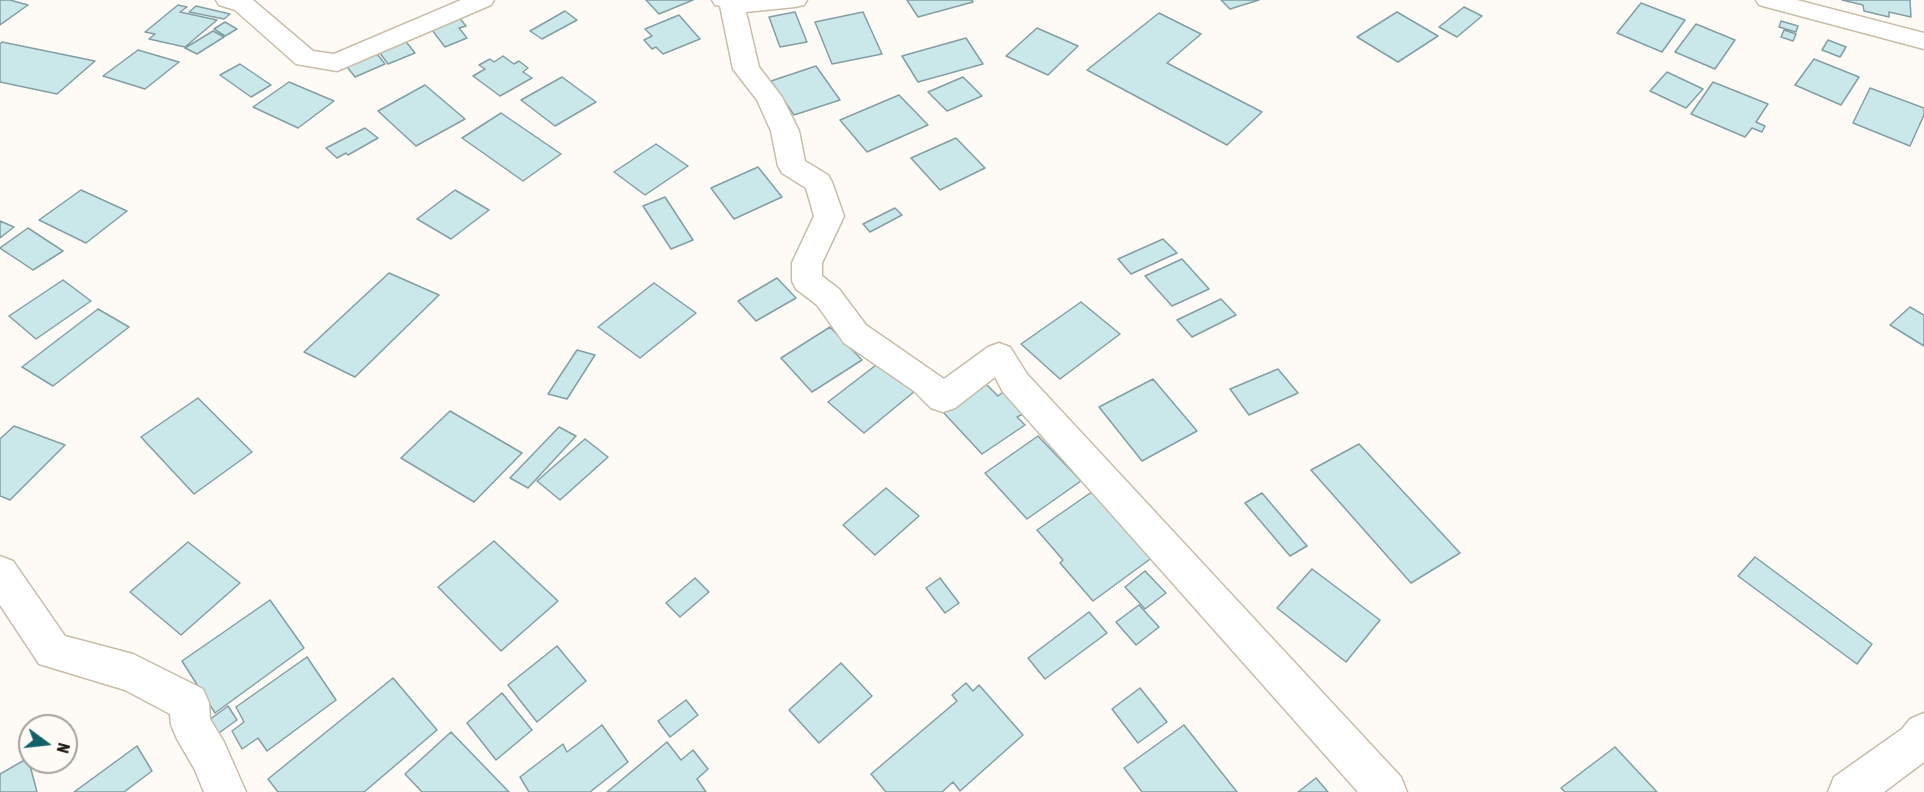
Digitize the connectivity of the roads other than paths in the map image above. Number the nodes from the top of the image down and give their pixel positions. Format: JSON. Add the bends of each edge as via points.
{"nodes":[{"id":1,"x":228,"y":0,"type":"edge"},
{"id":2,"x":482,"y":0,"type":"edge"},
{"id":3,"x":795,"y":0,"type":"edge"},
{"id":4,"x":1768,"y":0,"type":"edge"},
{"id":5,"x":728,"y":2,"type":"edge"},
{"id":6,"x":1924,"y":42,"type":"edge"},
{"id":7,"x":0,"y":573,"type":"edge"},
{"id":8,"x":1924,"y":733,"type":"edge"},
{"id":9,"x":225,"y":792,"type":"edge"},
{"id":10,"x":1386,"y":792,"type":"edge"},
{"id":11,"x":1849,"y":792,"type":"edge"}],
"edges":[{"from":1,"to":2,"type":"street","via":[[244,5],[305,57],[337,63]]},
{"from":3,"to":5,"type":"street","via":[[753,5]]},
{"from":4,"to":6,"type":"street"},
{"from":5,"to":10,"type":"street","via":[[746,69],[770,97],[785,131],[792,166],[818,182],[829,216],[807,263],[807,281],[828,297],[855,333],[943,398],[999,356],[1015,383]]},
{"from":7,"to":9,"type":"street","via":[[53,651],[133,673],[189,703],[191,725]]},
{"from":8,"to":11,"type":"street"}]}
